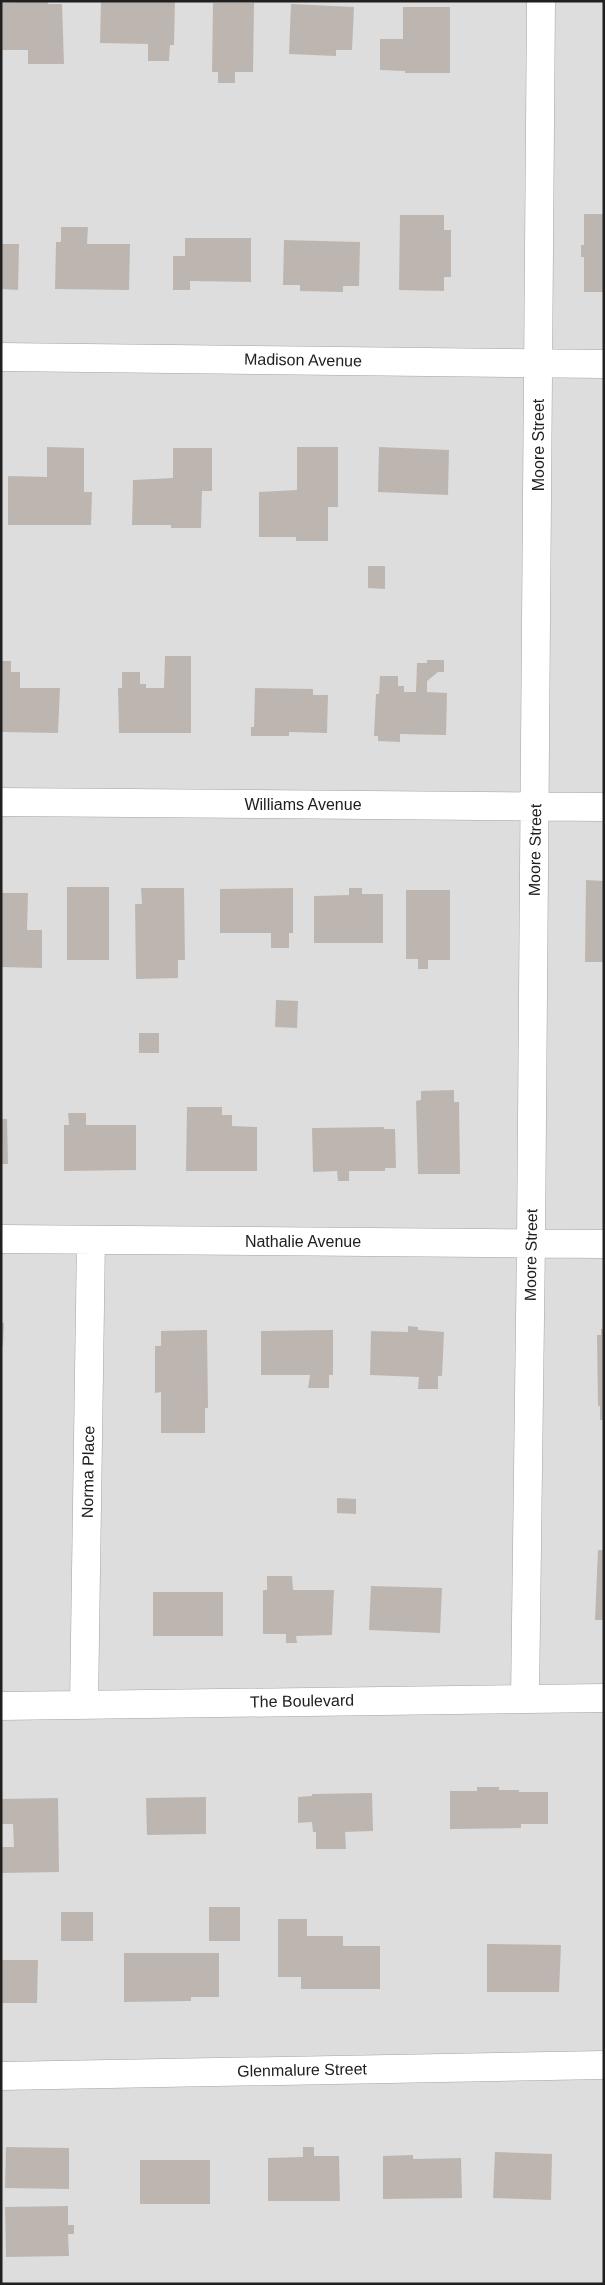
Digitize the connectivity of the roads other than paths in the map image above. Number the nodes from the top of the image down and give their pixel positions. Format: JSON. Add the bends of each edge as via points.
{"nodes":[{"id":1,"x":541,"y":1,"type":"edge"},
{"id":2,"x":1,"y":357,"type":"edge"},
{"id":3,"x":538,"y":363,"type":"junction"},
{"id":4,"x":604,"y":364,"type":"edge"},
{"id":5,"x":1,"y":802,"type":"edge"},
{"id":6,"x":535,"y":806,"type":"junction"},
{"id":7,"x":604,"y":807,"type":"edge"},
{"id":8,"x":1,"y":1239,"type":"edge"},
{"id":9,"x":91,"y":1240,"type":"junction"},
{"id":10,"x":531,"y":1243,"type":"junction"},
{"id":11,"x":604,"y":1244,"type":"edge"},
{"id":12,"x":525,"y":1698,"type":"junction"},
{"id":13,"x":604,"y":1698,"type":"edge"},
{"id":14,"x":84,"y":1705,"type":"junction"},
{"id":15,"x":1,"y":1706,"type":"edge"},
{"id":16,"x":604,"y":2065,"type":"edge"},
{"id":17,"x":1,"y":2076,"type":"edge"}],
"edges":[{"from":1,"to":3,"type":"street","name":"Moore Street"},
{"from":2,"to":3,"type":"street","name":"Madison Avenue"},
{"from":3,"to":4,"type":"street","name":"Madison Avenue"},
{"from":3,"to":6,"type":"street","name":"Moore Street"},
{"from":5,"to":6,"type":"street","name":"Williams Avenue"},
{"from":6,"to":7,"type":"street","name":"Williams Avenue"},
{"from":6,"to":10,"type":"street","name":"Moore Street"},
{"from":8,"to":9,"type":"street","name":"Nathalie Avenue"},
{"from":9,"to":10,"type":"street","name":"Nathalie Avenue"},
{"from":9,"to":14,"type":"street","name":"Norma Place"},
{"from":10,"to":11,"type":"street","name":"Nathalie Avenue"},
{"from":10,"to":12,"type":"street","name":"Moore Street"},
{"from":12,"to":13,"type":"street","name":"The Boulevard"},
{"from":12,"to":14,"type":"street","name":"The Boulevard"},
{"from":14,"to":15,"type":"street","name":"The Boulevard"},
{"from":16,"to":17,"type":"street","name":"Glenmalure Street"}]}
